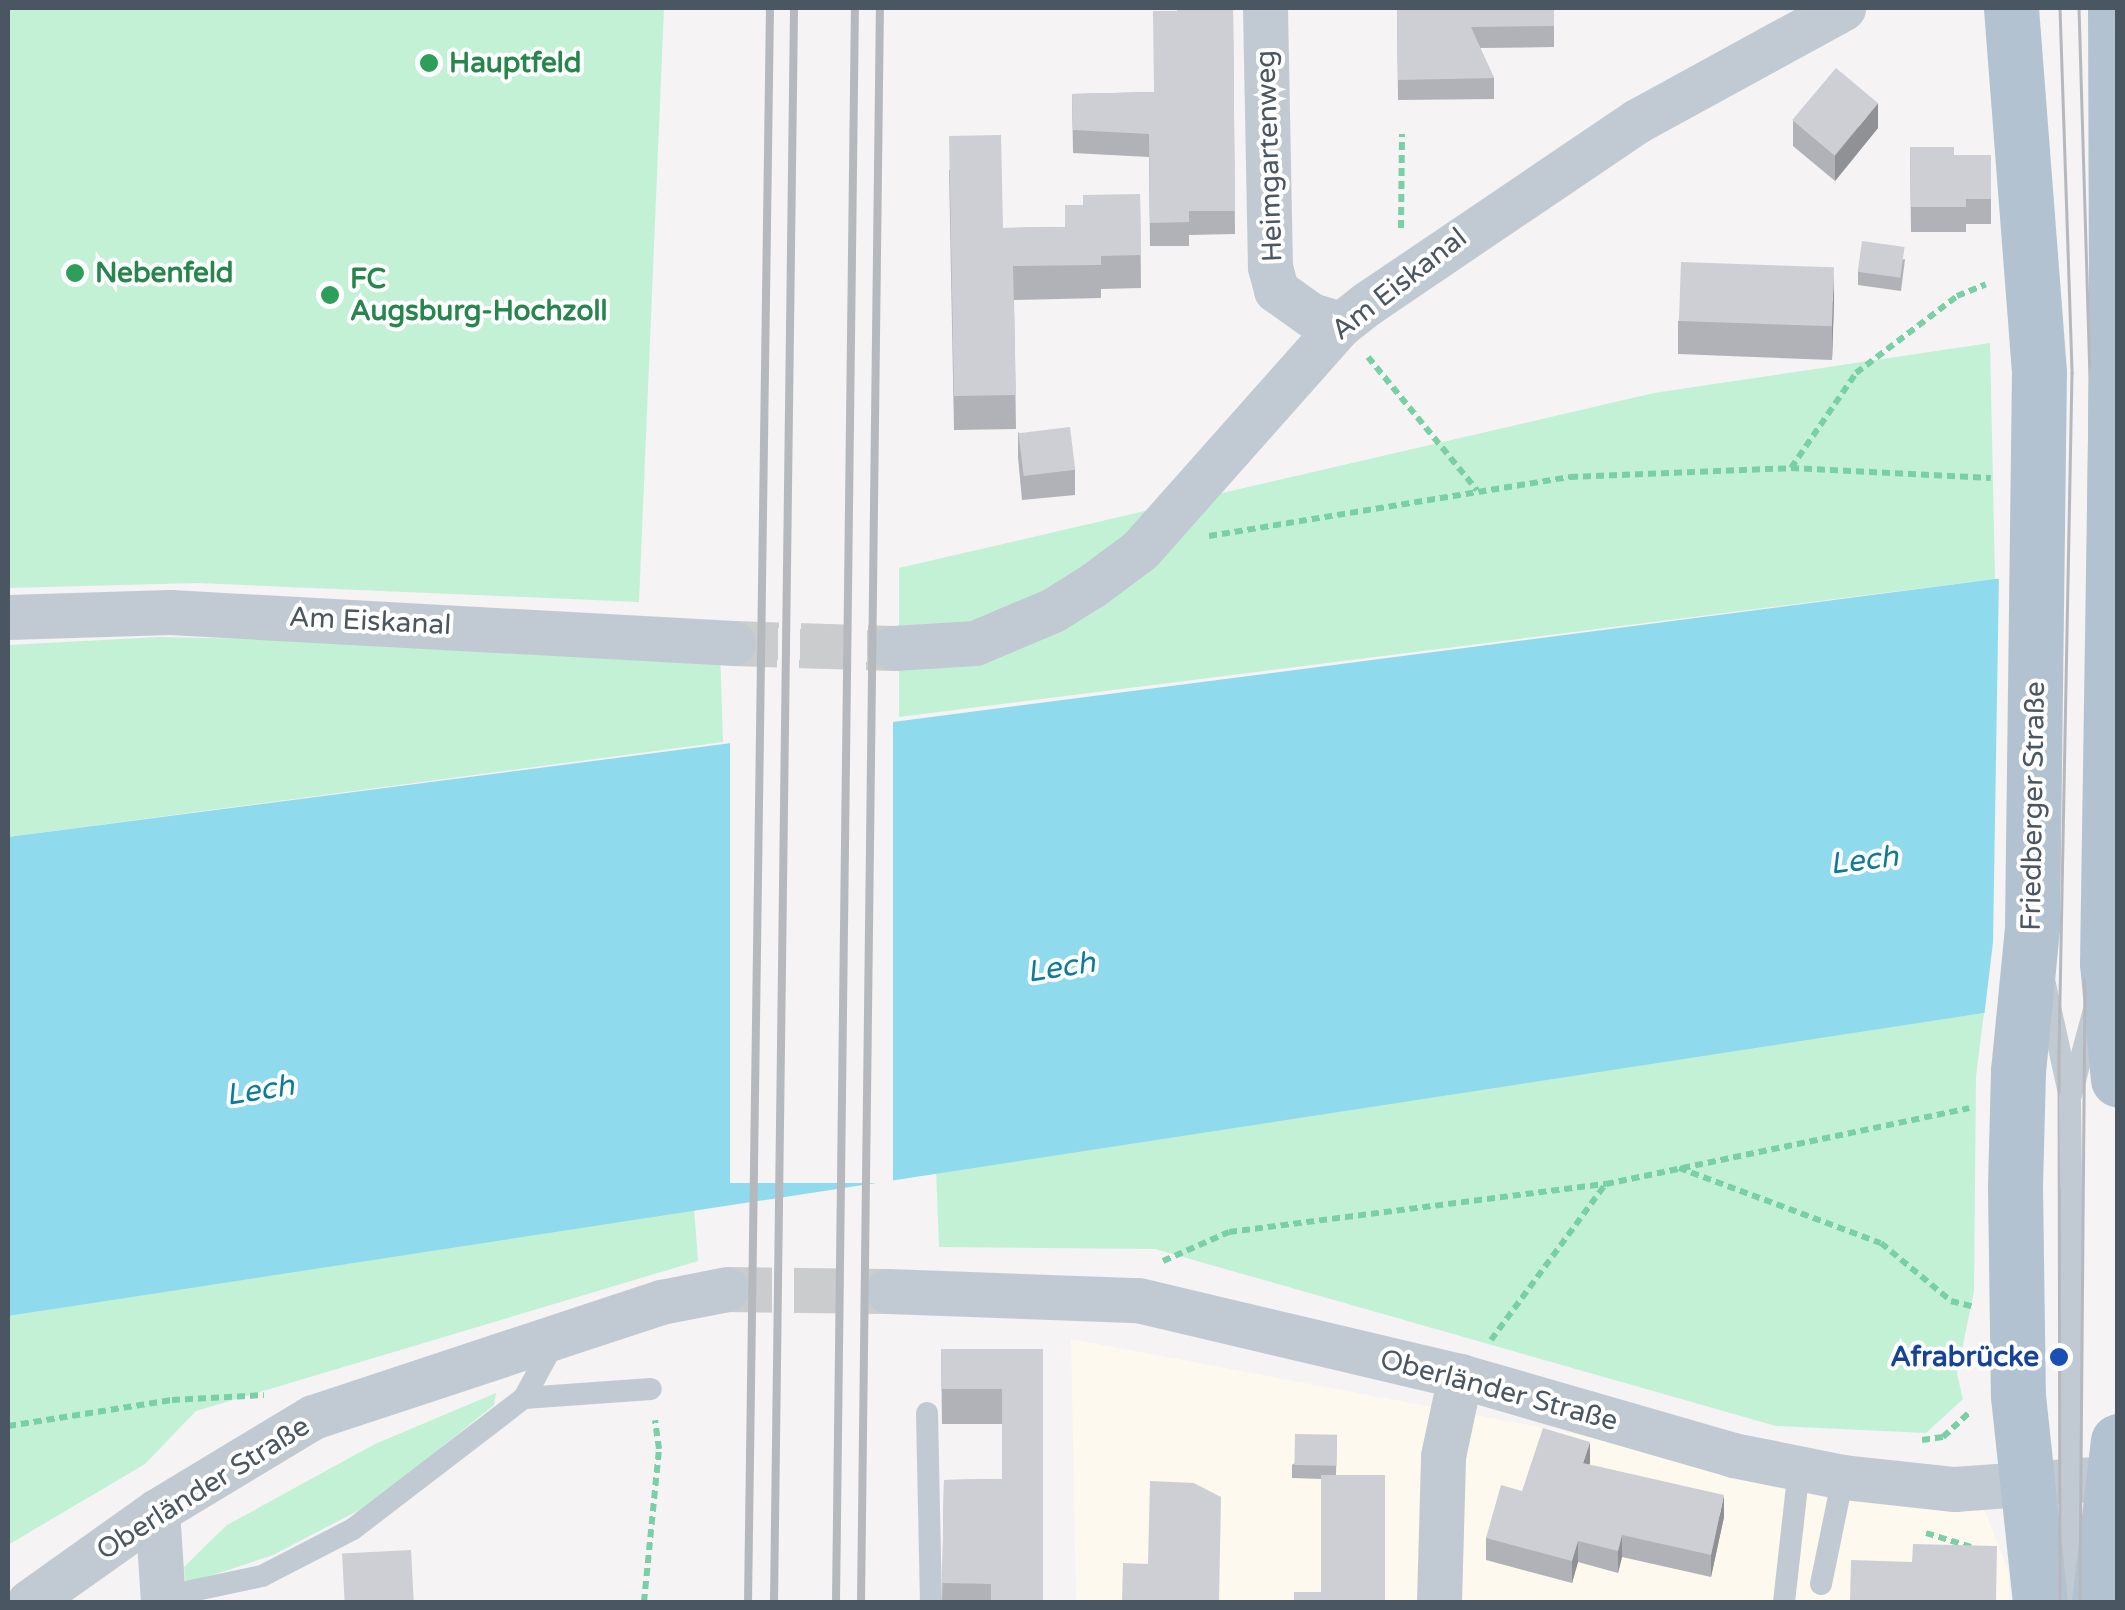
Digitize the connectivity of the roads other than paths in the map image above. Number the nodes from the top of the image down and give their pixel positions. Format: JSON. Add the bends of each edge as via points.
{"nodes":[{"id":1,"x":1265,"y":8,"type":"edge"},
{"id":2,"x":2011,"y":8,"type":"edge"},
{"id":3,"x":2115,"y":8,"type":"edge"},
{"id":4,"x":1825,"y":13,"type":"edge"},
{"id":5,"x":1341,"y":324,"type":"junction"},
{"id":6,"x":2116,"y":374,"type":"edge"},
{"id":7,"x":8,"y":617,"type":"edge"},
{"id":8,"x":733,"y":644,"type":"tunnel mouth"},
{"id":9,"x":894,"y":648,"type":"tunnel mouth"},
{"id":10,"x":2032,"y":927,"type":"junction"},
{"id":11,"x":2094,"y":1089,"type":"edge"},
{"id":12,"x":727,"y":1289,"type":"tunnel mouth"},
{"id":13,"x":888,"y":1290,"type":"tunnel mouth"},
{"id":14,"x":557,"y":1336,"type":"junction"},
{"id":15,"x":1460,"y":1376,"type":"junction"},
{"id":16,"x":650,"y":1389,"type":"road end"},
{"id":17,"x":524,"y":1398,"type":"junction"},
{"id":18,"x":927,"y":1412,"type":"dead end"},
{"id":19,"x":1799,"y":1468,"type":"junction"},
{"id":20,"x":2081,"y":1472,"type":"edge"},
{"id":21,"x":1843,"y":1477,"type":"junction"},
{"id":22,"x":157,"y":1512,"type":"junction"},
{"id":23,"x":1821,"y":1584,"type":"dead end"},
{"id":24,"x":163,"y":1600,"type":"edge"},
{"id":25,"x":29,"y":1602,"type":"edge"},
{"id":26,"x":930,"y":1602,"type":"edge"},
{"id":27,"x":1438,"y":1602,"type":"edge"},
{"id":28,"x":1784,"y":1602,"type":"edge"},
{"id":29,"x":2040,"y":1602,"type":"edge"},
{"id":30,"x":2071,"y":1602,"type":"edge"},
{"id":31,"x":2099,"y":1602,"type":"edge"}],
"edges":[{"from":1,"to":5,"type":"street","name":"Heimgartenweg","via":[[1270,267],[1276,290],[1310,314]]},
{"from":2,"to":10,"type":"main road","name":"Friedberger Straße","bridge":true,"via":[[2039,373]]},
{"from":3,"to":6,"type":"main road"},
{"from":4,"to":5,"type":"street","name":"Am Eiskanal","via":[[1637,121]]},
{"from":5,"to":9,"type":"street","name":"Am Eiskanal","via":[[1140,550],[1093,585],[975,643]]},
{"from":6,"to":11,"type":"main road","bridge":true,"via":[[2107,962]]},
{"from":7,"to":8,"type":"street","name":"Am Eiskanal","via":[[170,612]]},
{"from":10,"to":11,"type":"lane","bridge":true},
{"from":10,"to":20,"type":"main road","name":"Friedberger Straße","bridge":true,"via":[[2015,1186]]},
{"from":11,"to":20,"type":"lane","bridge":true,"via":[[2070,1186]]},
{"from":12,"to":14,"type":"street","name":"Oberländer Straße"},
{"from":13,"to":15,"type":"street","name":"Oberländer Straße","via":[[1138,1300]]},
{"from":14,"to":17,"type":"lane"},
{"from":14,"to":22,"type":"street","name":"Oberländer Straße","via":[[314,1417]]},
{"from":15,"to":19,"type":"street","name":"Oberländer Straße"},
{"from":15,"to":27,"type":"street","via":[[1443,1456]]},
{"from":16,"to":17,"type":"lane"},
{"from":17,"to":24,"type":"lane","via":[[353,1529],[262,1576]]},
{"from":18,"to":26,"type":"lane"},
{"from":19,"to":21,"type":"street","name":"Oberländer Straße"},
{"from":19,"to":28,"type":"lane"},
{"from":20,"to":21,"type":"street","name":"Oberländer Straße","via":[[1954,1489]]},
{"from":20,"to":29,"type":"main road","name":"Friedberger Straße"},
{"from":20,"to":30,"type":"lane"},
{"from":20,"to":31,"type":"main road","name":"Friedberger Straße"},
{"from":21,"to":23,"type":"lane"},
{"from":22,"to":24,"type":"street"},
{"from":22,"to":25,"type":"street","name":"Oberländer Straße"}]}
